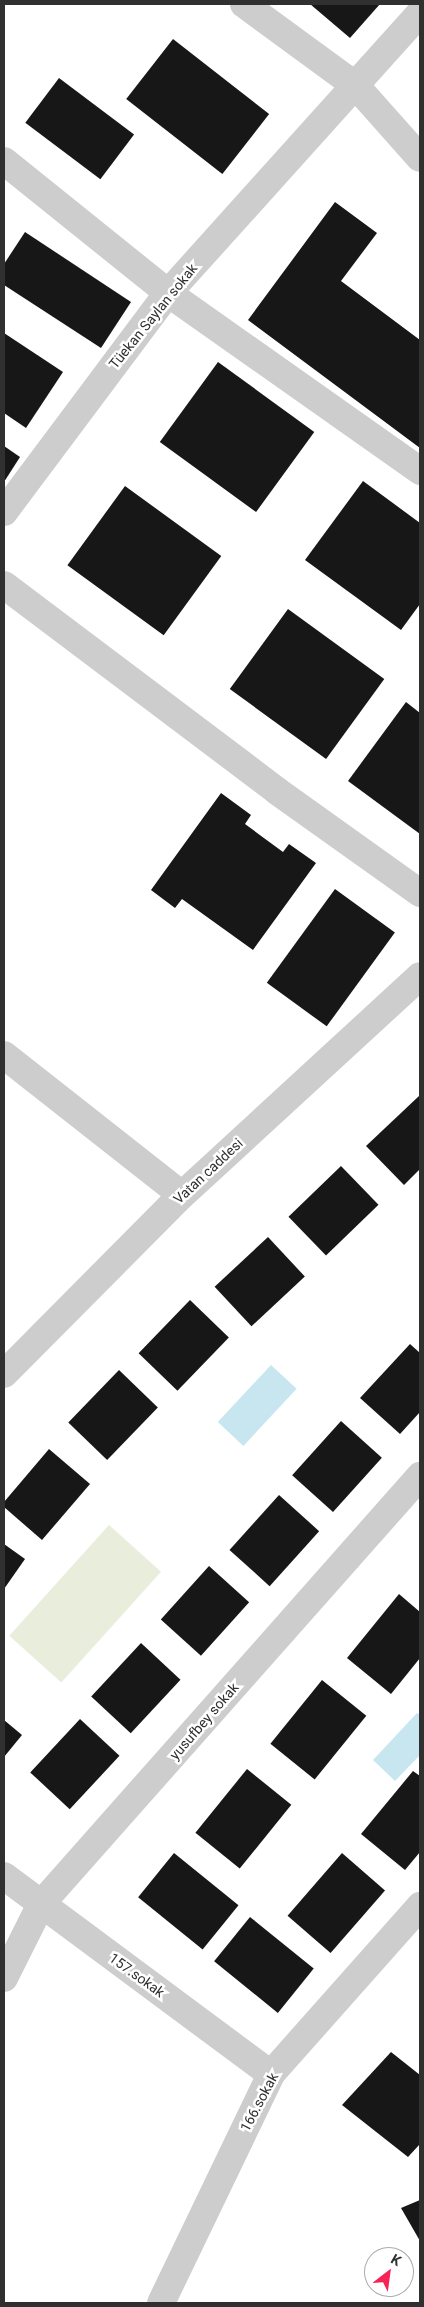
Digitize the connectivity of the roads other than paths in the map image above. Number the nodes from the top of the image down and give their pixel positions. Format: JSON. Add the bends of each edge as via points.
{"nodes":[{"id":1,"x":244,"y":4,"type":"edge"},
{"id":2,"x":420,"y":13,"type":"edge"},
{"id":3,"x":356,"y":86,"type":"junction"},
{"id":4,"x":420,"y":158,"type":"edge"},
{"id":5,"x":4,"y":161,"type":"edge"},
{"id":6,"x":168,"y":293,"type":"junction"},
{"id":7,"x":420,"y":471,"type":"edge"},
{"id":8,"x":4,"y":512,"type":"edge"},
{"id":9,"x":4,"y":585,"type":"edge"},
{"id":10,"x":420,"y":893,"type":"edge"},
{"id":11,"x":420,"y":976,"type":"edge"},
{"id":12,"x":4,"y":1055,"type":"edge"},
{"id":13,"x":182,"y":1195,"type":"junction"},
{"id":14,"x":4,"y":1374,"type":"edge"},
{"id":15,"x":420,"y":1476,"type":"edge"},
{"id":16,"x":4,"y":1876,"type":"edge"},
{"id":17,"x":41,"y":1904,"type":"junction"},
{"id":18,"x":420,"y":1906,"type":"edge"},
{"id":19,"x":4,"y":1978,"type":"edge"},
{"id":20,"x":271,"y":2074,"type":"junction"},
{"id":21,"x":161,"y":2303,"type":"edge"}],
"edges":[{"from":1,"to":3,"type":"street"},
{"from":2,"to":3,"type":"street","name":"Tüekan Saylan sokak"},
{"from":3,"to":4,"type":"street"},
{"from":3,"to":6,"type":"street","name":"Tüekan Saylan sokak"},
{"from":5,"to":6,"type":"street"},
{"from":6,"to":7,"type":"street"},
{"from":6,"to":8,"type":"street","name":"Tüekan Saylan sokak"},
{"from":9,"to":10,"type":"street","via":[[277,791]]},
{"from":11,"to":13,"type":"street","name":"Vatan caddesi"},
{"from":12,"to":13,"type":"street"},
{"from":13,"to":14,"type":"street","name":"Vatan caddesi"},
{"from":15,"to":17,"type":"street","name":"yusufbey sokak"},
{"from":16,"to":17,"type":"street","name":"157.sokak"},
{"from":17,"to":19,"type":"street","name":"yusufbey sokak"},
{"from":17,"to":20,"type":"street","name":"157.sokak"},
{"from":18,"to":20,"type":"street","name":"166.sokak"},
{"from":20,"to":21,"type":"street","name":"166.sokak"}]}
